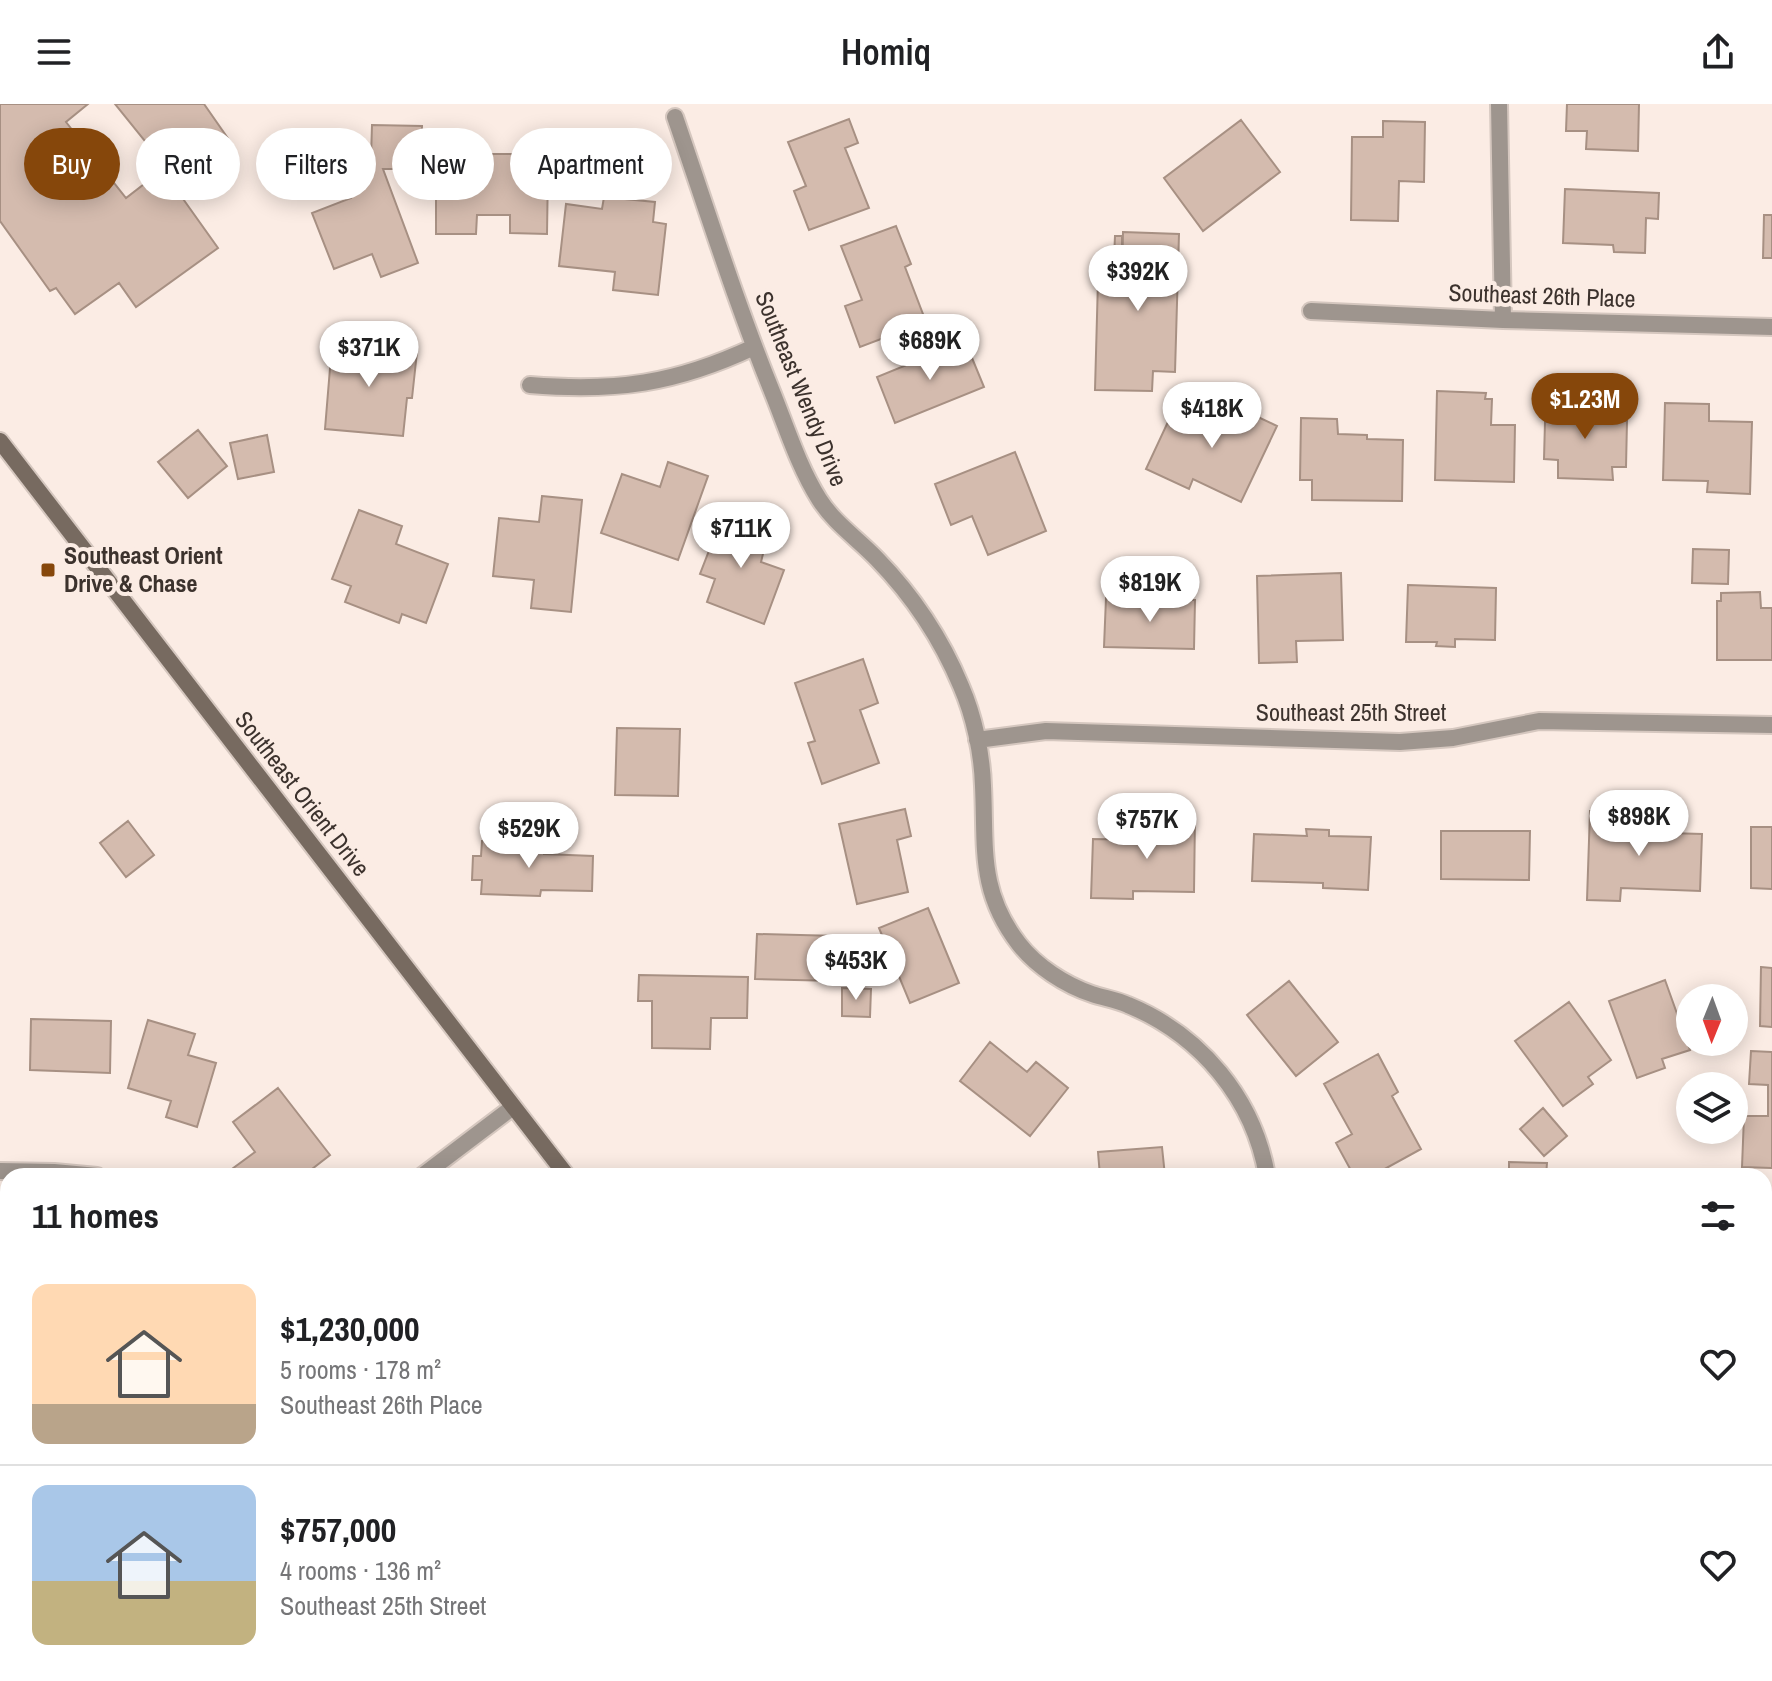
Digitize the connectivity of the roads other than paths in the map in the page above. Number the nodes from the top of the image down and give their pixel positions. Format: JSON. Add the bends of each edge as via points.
{"nodes":[{"id":1,"x":1499,"y":104,"type":"edge"},
{"id":2,"x":675,"y":117,"type":"dead end"},
{"id":3,"x":1311,"y":311,"type":"dead end"},
{"id":4,"x":1503,"y":320,"type":"junction"},
{"id":5,"x":1772,"y":327,"type":"edge"},
{"id":6,"x":754,"y":347,"type":"junction"},
{"id":7,"x":530,"y":385,"type":"dead end"},
{"id":8,"x":0,"y":441,"type":"edge"},
{"id":9,"x":1772,"y":725,"type":"edge"},
{"id":10,"x":977,"y":740,"type":"junction"},
{"id":11,"x":513,"y":1107,"type":"junction"},
{"id":12,"x":433,"y":1168,"type":"edge"},
{"id":13,"x":561,"y":1168,"type":"edge"},
{"id":14,"x":1266,"y":1168,"type":"edge"}],
"edges":[{"from":1,"to":4,"type":"street"},
{"from":2,"to":6,"type":"street","name":"Southeast Wendy Drive"},
{"from":3,"to":4,"type":"street","name":"Southeast 26th Place"},
{"from":4,"to":5,"type":"street","name":"Southeast 26th Place"},
{"from":6,"to":7,"type":"street","via":[[712,366],[652,382],[576,389]]},
{"from":6,"to":10,"type":"street","name":"Southeast Wendy Drive","via":[[821,502],[927,618],[963,689]]},
{"from":8,"to":11,"type":"main road","name":"Southeast Orient Drive"},
{"from":9,"to":10,"type":"street","name":"Southeast 25th Street","via":[[1539,721],[1400,742],[1046,731]]},
{"from":10,"to":14,"type":"street","name":"Southeast Wendy Drive","via":[[985,870],[997,910],[1020,945],[1050,973],[1165,1023],[1198,1048],[1248,1115]]},
{"from":11,"to":12,"type":"street"},
{"from":11,"to":13,"type":"main road","name":"Southeast Orient Drive"}]}
